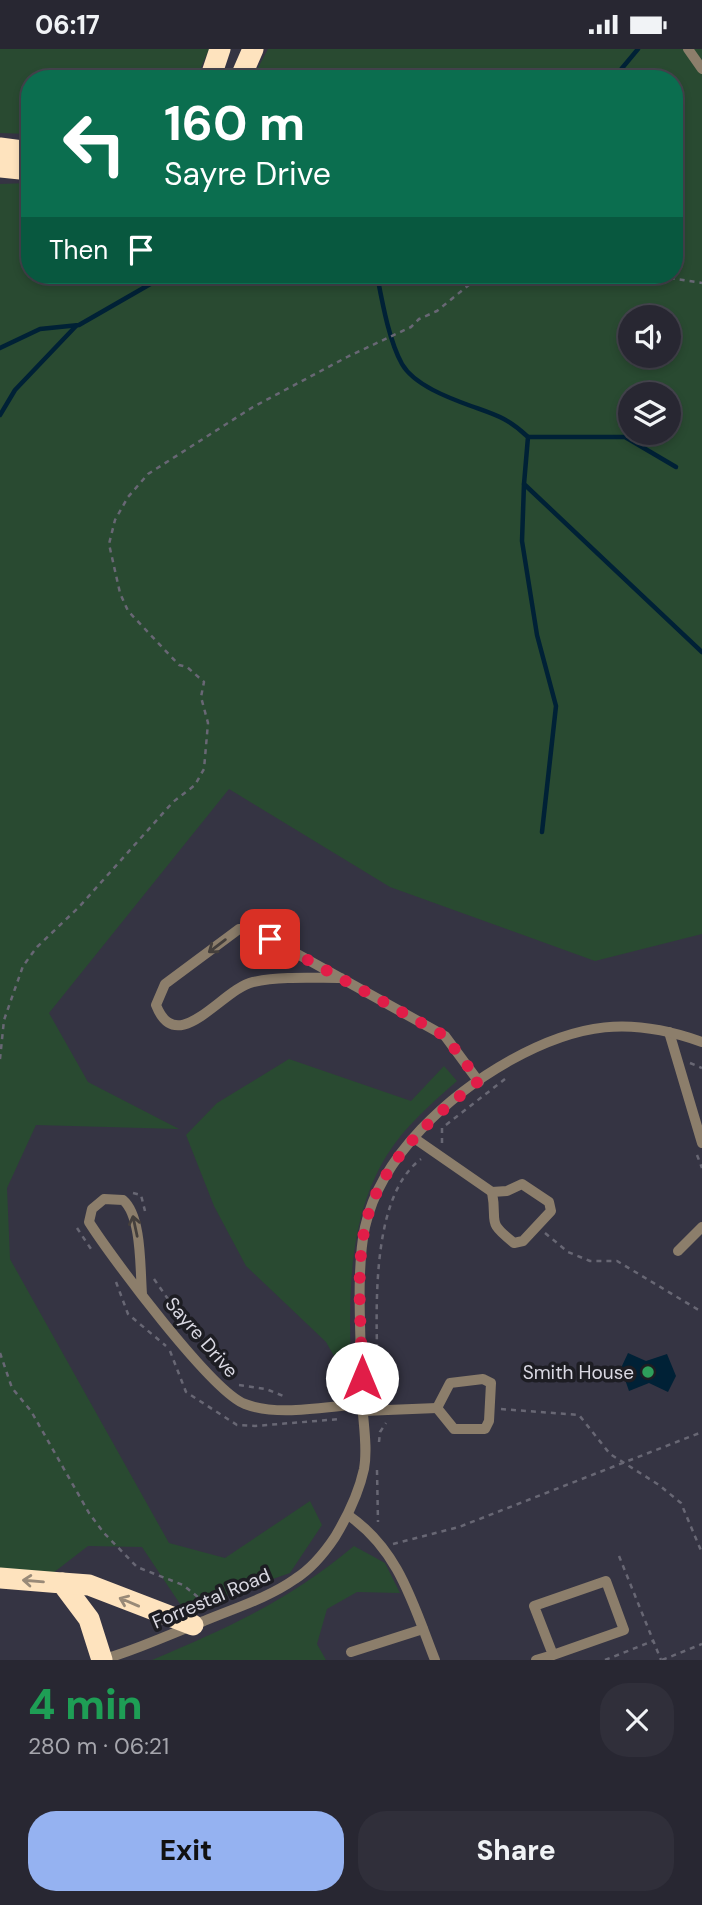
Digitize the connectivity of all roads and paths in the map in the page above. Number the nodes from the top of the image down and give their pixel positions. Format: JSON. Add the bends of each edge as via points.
{"nodes":[{"id":1,"x":220,"y":49,"type":"edge"},
{"id":2,"x":253,"y":49,"type":"edge"},
{"id":3,"x":688,"y":49,"type":"edge"},
{"id":4,"x":702,"y":69,"type":"edge"},
{"id":5,"x":213,"y":70,"type":"edge"},
{"id":6,"x":244,"y":70,"type":"edge"},
{"id":7,"x":0,"y":148,"type":"edge"},
{"id":8,"x":21,"y":151,"type":"edge"},
{"id":9,"x":0,"y":167,"type":"edge"},
{"id":10,"x":21,"y":169,"type":"edge"},
{"id":11,"x":683,"y":280,"type":"edge"},
{"id":12,"x":702,"y":283,"type":"edge"},
{"id":13,"x":470,"y":284,"type":"edge"},
{"id":14,"x":341,"y":978,"type":"junction"},
{"id":15,"x":669,"y":1032,"type":"junction"},
{"id":16,"x":702,"y":1042,"type":"edge"},
{"id":17,"x":676,"y":1057,"type":"junction"},
{"id":18,"x":0,"y":1059,"type":"edge"},
{"id":19,"x":702,"y":1068,"type":"edge"},
{"id":20,"x":512,"y":1074,"type":"dead end"},
{"id":21,"x":479,"y":1081,"type":"junction"},
{"id":22,"x":414,"y":1138,"type":"junction"},
{"id":23,"x":701,"y":1139,"type":"edge"},
{"id":24,"x":435,"y":1153,"type":"junction"},
{"id":25,"x":492,"y":1192,"type":"junction"},
{"id":26,"x":141,"y":1195,"type":"dead end"},
{"id":27,"x":145,"y":1219,"type":"dead end"},
{"id":28,"x":702,"y":1227,"type":"edge"},
{"id":29,"x":542,"y":1231,"type":"dead end"},
{"id":30,"x":678,"y":1251,"type":"dead end"},
{"id":31,"x":150,"y":1270,"type":"dead end"},
{"id":32,"x":142,"y":1294,"type":"junction"},
{"id":33,"x":702,"y":1312,"type":"edge"},
{"id":34,"x":201,"y":1347,"type":"dead end"},
{"id":35,"x":0,"y":1353,"type":"edge"},
{"id":36,"x":232,"y":1380,"type":"dead end"},
{"id":37,"x":292,"y":1398,"type":"dead end"},
{"id":38,"x":363,"y":1408,"type":"junction"},
{"id":39,"x":437,"y":1408,"type":"junction"},
{"id":40,"x":500,"y":1409,"type":"dead end"},
{"id":41,"x":394,"y":1410,"type":"junction"},
{"id":42,"x":702,"y":1432,"type":"edge"},
{"id":43,"x":378,"y":1446,"type":"dead end"},
{"id":44,"x":377,"y":1459,"type":"dead end"},
{"id":45,"x":624,"y":1461,"type":"junction"},
{"id":46,"x":348,"y":1515,"type":"junction"},
{"id":47,"x":378,"y":1522,"type":"dead end"},
{"id":48,"x":384,"y":1547,"type":"junction"},
{"id":49,"x":702,"y":1553,"type":"edge"},
{"id":50,"x":619,"y":1556,"type":"dead end"},
{"id":51,"x":0,"y":1578,"type":"edge"},
{"id":52,"x":62,"y":1583,"type":"junction"},
{"id":53,"x":211,"y":1608,"type":"dead end"},
{"id":54,"x":193,"y":1625,"type":"junction"},
{"id":55,"x":423,"y":1629,"type":"junction"},
{"id":56,"x":653,"y":1641,"type":"junction"},
{"id":57,"x":702,"y":1644,"type":"edge"},
{"id":58,"x":351,"y":1652,"type":"dead end"},
{"id":59,"x":553,"y":1655,"type":"junction"},
{"id":60,"x":101,"y":1660,"type":"edge"},
{"id":61,"x":435,"y":1660,"type":"edge"},
{"id":62,"x":536,"y":1660,"type":"edge"},
{"id":63,"x":605,"y":1660,"type":"edge"},
{"id":64,"x":662,"y":1660,"type":"edge"}],
"edges":[{"from":1,"to":5,"type":"highway"},
{"from":2,"to":6,"type":"highway"},
{"from":3,"to":4,"type":"street"},
{"from":7,"to":8,"type":"highway"},
{"from":9,"to":10,"type":"highway"},
{"from":11,"to":12,"type":"path"},
{"from":13,"to":18,"type":"path","via":[[411,327],[349,356],[208,435],[148,474],[128,497],[109,544],[120,593],[145,630],[179,665],[204,682],[201,697],[208,723],[204,769],[195,785],[173,802],[23,966],[4,1020]]},
{"from":14,"to":14,"type":"street","one_way":true,"via":[[256,931],[239,929],[165,984],[156,1005],[160,1017],[175,1025],[188,1025],[225,995],[251,982]]},
{"from":14,"to":21,"type":"street","via":[[445,1036]]},
{"from":15,"to":16,"type":"street"},
{"from":15,"to":17,"type":"street"},
{"from":15,"to":21,"type":"street","via":[[643,1025],[590,1027],[539,1044]]},
{"from":17,"to":19,"type":"path"},
{"from":17,"to":23,"type":"street"},
{"from":20,"to":24,"type":"path","via":[[442,1128],[442,1143]]},
{"from":21,"to":22,"type":"street"},
{"from":22,"to":24,"type":"street"},
{"from":22,"to":38,"type":"street","via":[[377,1191],[365,1227]]},
{"from":24,"to":25,"type":"street"},
{"from":24,"to":41,"type":"path","via":[[430,1160],[422,1158],[409,1167],[388,1213],[379,1252],[378,1387]]},
{"from":25,"to":25,"type":"street","via":[[496,1229],[514,1243],[523,1241],[551,1211],[549,1202],[523,1184]]},
{"from":26,"to":27,"type":"path"},
{"from":28,"to":30,"type":"street"},
{"from":29,"to":33,"type":"path","via":[[568,1252],[590,1261],[617,1261]]},
{"from":31,"to":34,"type":"path"},
{"from":32,"to":32,"type":"street","name":"Sayre Drive","one_way":true,"via":[[132,1211],[123,1200],[104,1199],[92,1209],[89,1222]]},
{"from":32,"to":38,"type":"street","name":"Sayre Drive","via":[[234,1399],[270,1409]]},
{"from":35,"to":53,"type":"path","via":[[12,1388],[31,1411],[104,1533],[137,1567],[183,1585]]},
{"from":36,"to":37,"type":"path"},
{"from":38,"to":41,"type":"street","name":"Sayre Drive"},
{"from":38,"to":46,"type":"street","via":[[364,1468]]},
{"from":39,"to":39,"type":"street","via":[[454,1429],[485,1429],[491,1383],[450,1383]]},
{"from":39,"to":41,"type":"street","name":"Sayre Drive"},
{"from":40,"to":45,"type":"path","via":[[579,1415],[610,1454]]},
{"from":41,"to":43,"type":"path","via":[[380,1432]]},
{"from":42,"to":45,"type":"path"},
{"from":44,"to":47,"type":"path"},
{"from":45,"to":48,"type":"path","via":[[459,1527]]},
{"from":45,"to":49,"type":"path","via":[[681,1503]]},
{"from":46,"to":48,"type":"street"},
{"from":46,"to":54,"type":"street","name":"Forrestal Road","via":[[297,1578],[273,1593]]},
{"from":48,"to":55,"type":"street"},
{"from":50,"to":56,"type":"path"},
{"from":52,"to":51,"type":"highway","one_way":true},
{"from":54,"to":52,"type":"highway","one_way":true,"via":[[89,1585]]},
{"from":52,"to":60,"type":"highway","via":[[89,1619]]},
{"from":54,"to":60,"type":"street","name":"Forrestal Road"},
{"from":55,"to":58,"type":"street"},
{"from":55,"to":61,"type":"street"},
{"from":56,"to":63,"type":"path"},
{"from":56,"to":64,"type":"path"},
{"from":57,"to":64,"type":"path"},
{"from":59,"to":59,"type":"street","via":[[624,1630],[606,1581],[534,1606]]},
{"from":59,"to":62,"type":"street"}]}
